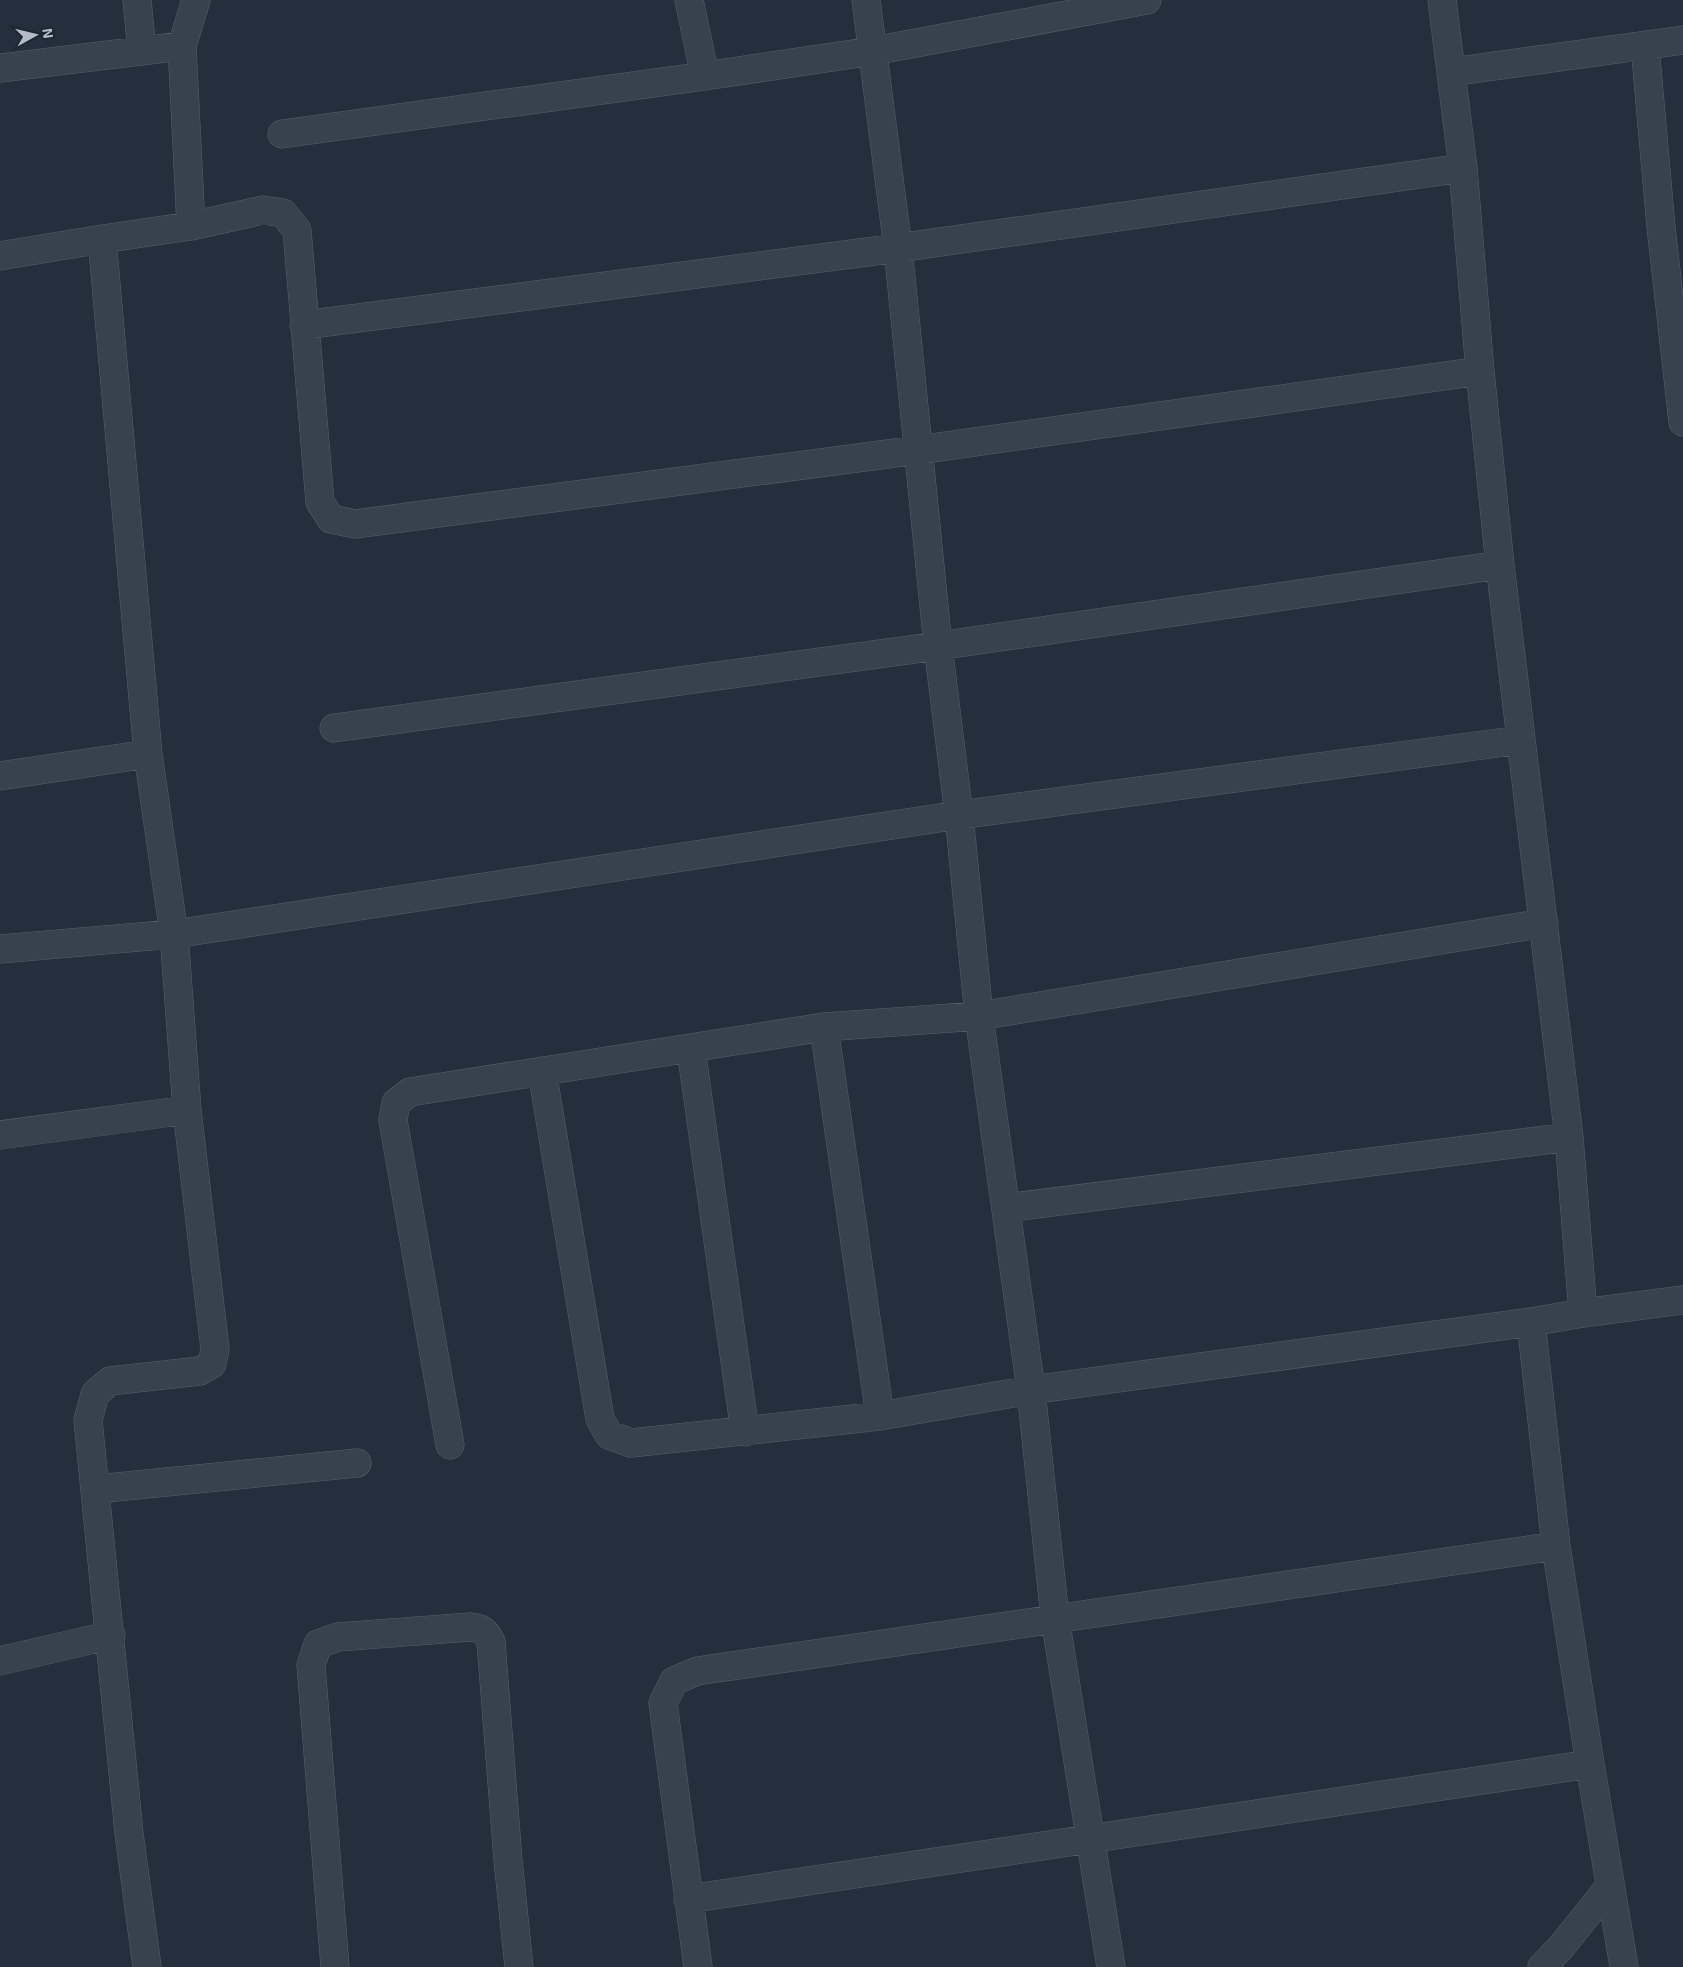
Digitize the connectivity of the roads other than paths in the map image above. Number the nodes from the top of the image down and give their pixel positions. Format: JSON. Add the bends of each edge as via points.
{"nodes":[{"id":1,"x":136,"y":0,"type":"edge"},
{"id":2,"x":196,"y":0,"type":"edge"},
{"id":3,"x":689,"y":0,"type":"edge"},
{"id":4,"x":866,"y":0,"type":"edge"},
{"id":5,"x":1442,"y":0,"type":"edge"},
{"id":6,"x":1133,"y":1,"type":"edge"},
{"id":7,"x":1683,"y":40,"type":"edge"},
{"id":8,"x":182,"y":46,"type":"junction"},
{"id":9,"x":1645,"y":46,"type":"junction"},
{"id":10,"x":142,"y":51,"type":"junction"},
{"id":11,"x":873,"y":51,"type":"junction"},
{"id":12,"x":0,"y":68,"type":"edge"},
{"id":13,"x":1451,"y":72,"type":"junction"},
{"id":14,"x":705,"y":76,"type":"junction"},
{"id":15,"x":282,"y":134,"type":"dead end"},
{"id":16,"x":1464,"y":168,"type":"junction"},
{"id":17,"x":191,"y":226,"type":"junction"},
{"id":18,"x":102,"y":239,"type":"junction"},
{"id":19,"x":898,"y":248,"type":"junction"},
{"id":20,"x":0,"y":256,"type":"edge"},
{"id":21,"x":304,"y":325,"type":"junction"},
{"id":22,"x":1480,"y":371,"type":"junction"},
{"id":23,"x":1683,"y":422,"type":"edge"},
{"id":24,"x":918,"y":450,"type":"junction"},
{"id":25,"x":1500,"y":565,"type":"junction"},
{"id":26,"x":938,"y":646,"type":"junction"},
{"id":27,"x":334,"y":728,"type":"dead end"},
{"id":28,"x":1520,"y":740,"type":"junction"},
{"id":29,"x":148,"y":754,"type":"junction"},
{"id":30,"x":0,"y":776,"type":"edge"},
{"id":31,"x":959,"y":816,"type":"junction"},
{"id":32,"x":1544,"y":923,"type":"junction"},
{"id":33,"x":174,"y":934,"type":"junction"},
{"id":34,"x":0,"y":949,"type":"edge"},
{"id":35,"x":979,"y":1016,"type":"junction"},
{"id":36,"x":824,"y":1028,"type":"junction"},
{"id":37,"x":691,"y":1049,"type":"junction"},
{"id":38,"x":542,"y":1071,"type":"junction"},
{"id":39,"x":187,"y":1110,"type":"junction"},
{"id":40,"x":0,"y":1135,"type":"edge"},
{"id":41,"x":1569,"y":1137,"type":"junction"},
{"id":42,"x":1006,"y":1208,"type":"junction"},
{"id":43,"x":1683,"y":1300,"type":"edge"},
{"id":44,"x":1583,"y":1313,"type":"junction"},
{"id":45,"x":1531,"y":1322,"type":"junction"},
{"id":46,"x":1031,"y":1390,"type":"junction"},
{"id":47,"x":880,"y":1416,"type":"junction"},
{"id":48,"x":745,"y":1432,"type":"junction"},
{"id":49,"x":450,"y":1445,"type":"dead end"},
{"id":50,"x":357,"y":1463,"type":"dead end"},
{"id":51,"x":96,"y":1489,"type":"junction"},
{"id":52,"x":1556,"y":1546,"type":"junction"},
{"id":53,"x":1055,"y":1618,"type":"junction"},
{"id":54,"x":111,"y":1635,"type":"junction"},
{"id":55,"x":0,"y":1661,"type":"edge"},
{"id":56,"x":1590,"y":1764,"type":"junction"},
{"id":57,"x":1090,"y":1841,"type":"junction"},
{"id":58,"x":1610,"y":1886,"type":"junction"},
{"id":59,"x":688,"y":1899,"type":"junction"},
{"id":60,"x":147,"y":1967,"type":"edge"},
{"id":61,"x":335,"y":1967,"type":"edge"},
{"id":62,"x":519,"y":1967,"type":"edge"},
{"id":63,"x":698,"y":1967,"type":"edge"},
{"id":64,"x":1111,"y":1967,"type":"edge"},
{"id":65,"x":1542,"y":1967,"type":"edge"},
{"id":66,"x":1624,"y":1967,"type":"edge"}],
"edges":[{"from":1,"to":10,"type":"street"},
{"from":2,"to":8,"type":"street"},
{"from":3,"to":14,"type":"street"},
{"from":4,"to":11,"type":"street"},
{"from":5,"to":13,"type":"street"},
{"from":6,"to":11,"type":"street"},
{"from":7,"to":9,"type":"street"},
{"from":8,"to":10,"type":"street"},
{"from":8,"to":17,"type":"street"},
{"from":9,"to":13,"type":"street"},
{"from":9,"to":23,"type":"street"},
{"from":10,"to":12,"type":"street"},
{"from":11,"to":14,"type":"street"},
{"from":11,"to":19,"type":"street"},
{"from":13,"to":16,"type":"street"},
{"from":14,"to":15,"type":"street"},
{"from":16,"to":19,"type":"street"},
{"from":16,"to":22,"type":"street"},
{"from":17,"to":18,"type":"street"},
{"from":17,"to":21,"type":"street","via":[[263,210],[283,213],[297,230]]},
{"from":18,"to":20,"type":"street"},
{"from":18,"to":29,"type":"street"},
{"from":19,"to":21,"type":"street"},
{"from":19,"to":24,"type":"street"},
{"from":21,"to":24,"type":"street","via":[[320,502],[331,519],[354,524]]},
{"from":22,"to":24,"type":"street"},
{"from":22,"to":25,"type":"street"},
{"from":24,"to":26,"type":"street"},
{"from":25,"to":26,"type":"street"},
{"from":25,"to":28,"type":"street"},
{"from":26,"to":27,"type":"street"},
{"from":26,"to":31,"type":"street"},
{"from":28,"to":31,"type":"street"},
{"from":28,"to":32,"type":"street"},
{"from":29,"to":30,"type":"street"},
{"from":29,"to":33,"type":"street"},
{"from":31,"to":33,"type":"street"},
{"from":31,"to":35,"type":"street"},
{"from":32,"to":35,"type":"street"},
{"from":32,"to":41,"type":"street"},
{"from":33,"to":34,"type":"street"},
{"from":33,"to":39,"type":"street"},
{"from":35,"to":36,"type":"street"},
{"from":35,"to":42,"type":"street"},
{"from":36,"to":37,"type":"street"},
{"from":36,"to":47,"type":"street"},
{"from":37,"to":38,"type":"street"},
{"from":37,"to":48,"type":"street"},
{"from":38,"to":48,"type":"street","via":[[600,1419],[609,1435],[632,1442]]},
{"from":38,"to":49,"type":"street","via":[[410,1092],[396,1103],[393,1120]]},
{"from":39,"to":40,"type":"street"},
{"from":39,"to":51,"type":"street","via":[[215,1349],[212,1364],[200,1371],[110,1381],[94,1394],[88,1420]]},
{"from":41,"to":42,"type":"street"},
{"from":41,"to":44,"type":"street"},
{"from":42,"to":46,"type":"street"},
{"from":43,"to":44,"type":"street"},
{"from":44,"to":45,"type":"street"},
{"from":45,"to":46,"type":"street"},
{"from":45,"to":52,"type":"street"},
{"from":46,"to":47,"type":"street"},
{"from":46,"to":53,"type":"street"},
{"from":47,"to":48,"type":"street"},
{"from":50,"to":51,"type":"street"},
{"from":51,"to":54,"type":"street"},
{"from":52,"to":53,"type":"street"},
{"from":52,"to":56,"type":"street"},
{"from":53,"to":57,"type":"street"},
{"from":53,"to":59,"type":"street","via":[[697,1670],[674,1681],[663,1703]]},
{"from":54,"to":55,"type":"street"},
{"from":54,"to":60,"type":"street","via":[[129,1832]]},
{"from":56,"to":57,"type":"street"},
{"from":56,"to":58,"type":"street"},
{"from":57,"to":59,"type":"street"},
{"from":57,"to":64,"type":"street"},
{"from":58,"to":65,"type":"street"},
{"from":58,"to":66,"type":"street"},
{"from":59,"to":63,"type":"street"},
{"from":61,"to":62,"type":"street","via":[[311,1665],[318,1644],[338,1637],[470,1627],[481,1628],[487,1633],[492,1649]]}]}
